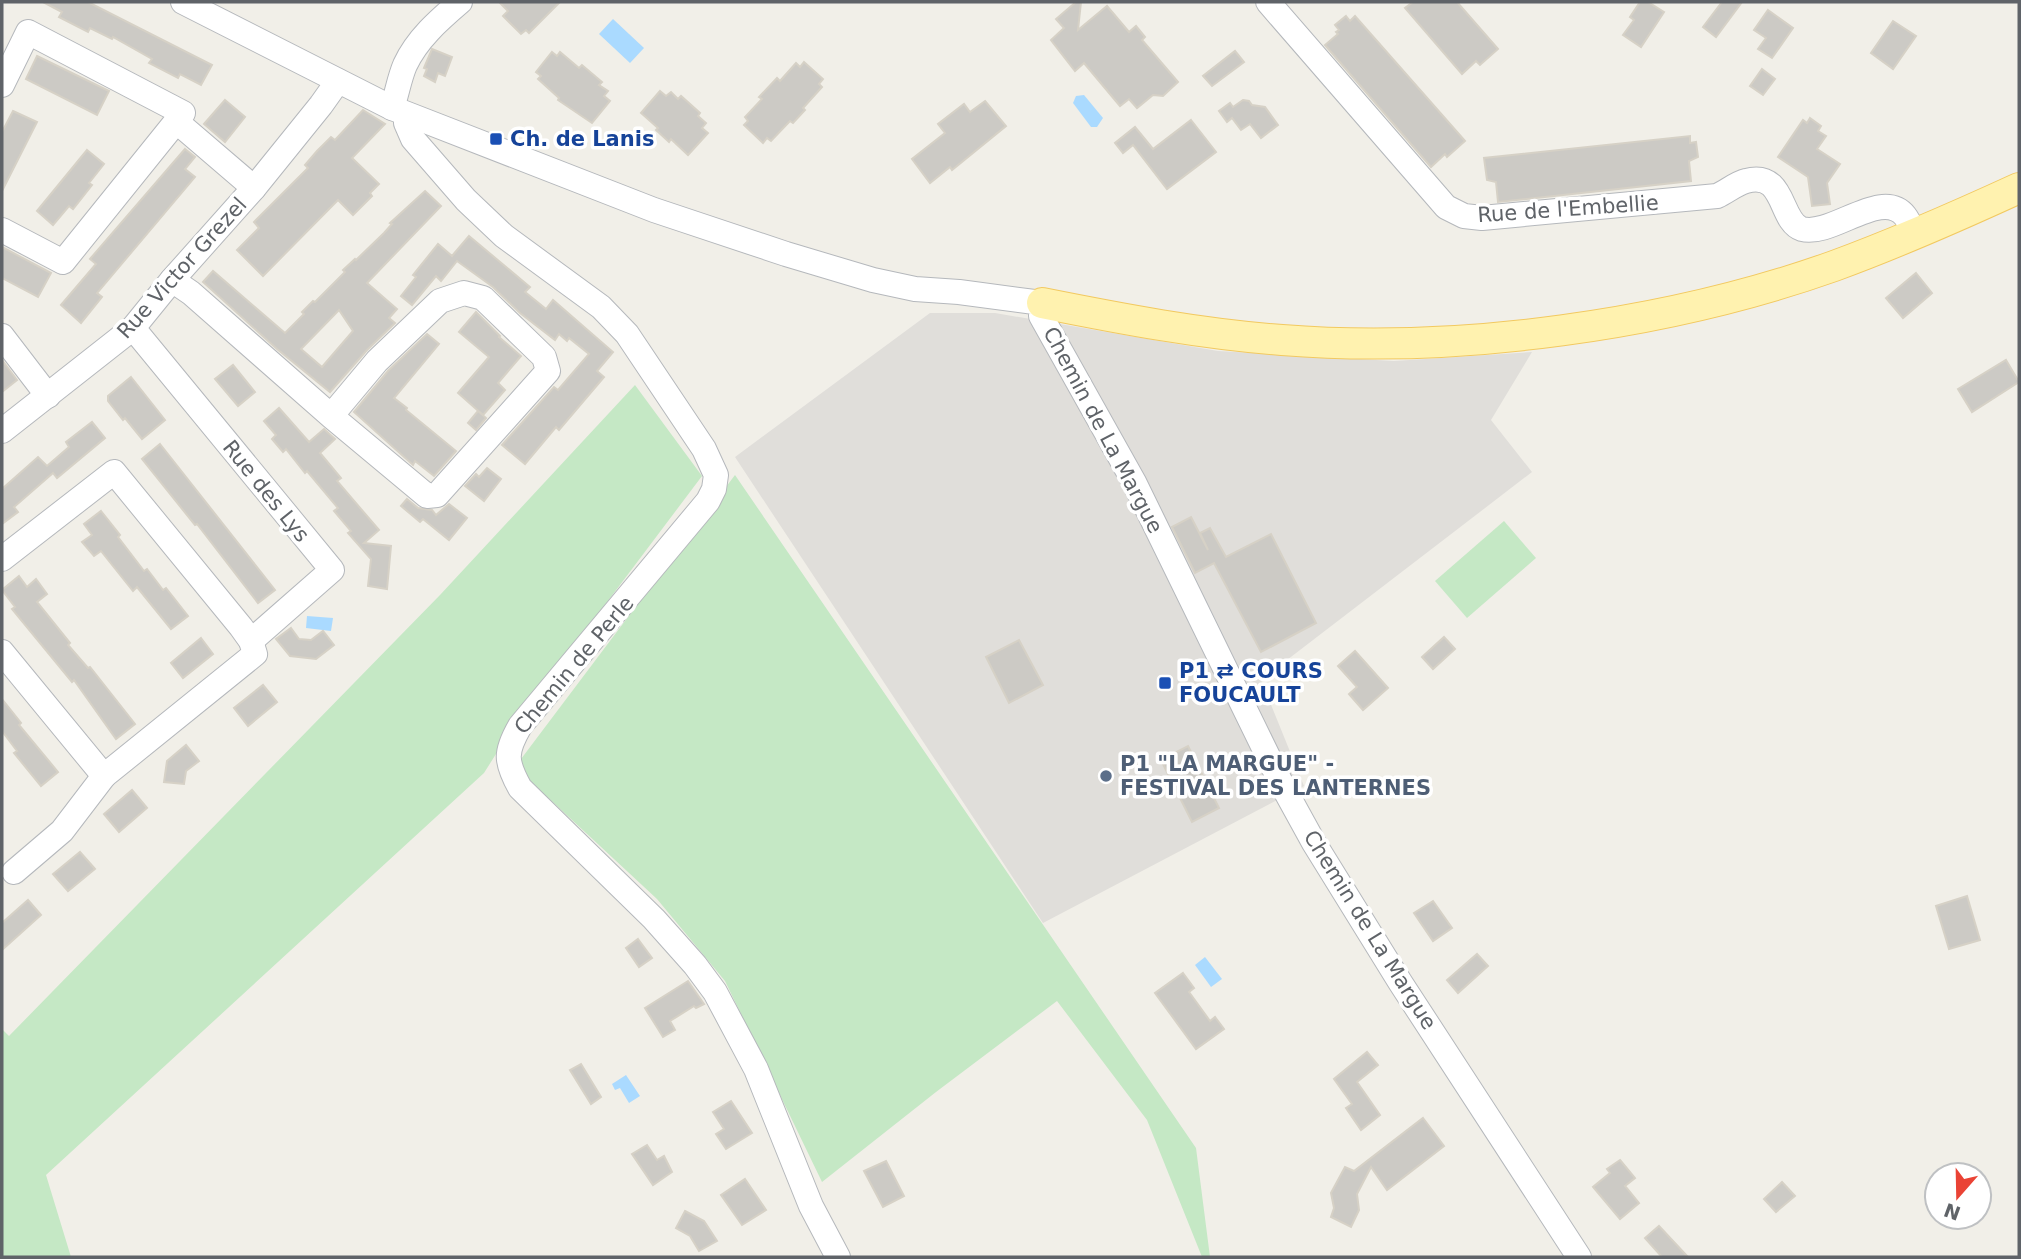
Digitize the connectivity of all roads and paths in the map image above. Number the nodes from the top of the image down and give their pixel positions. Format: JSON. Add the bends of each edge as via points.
{"nodes":[{"id":1,"x":183,"y":2,"type":"edge"},
{"id":2,"x":460,"y":2,"type":"edge"},
{"id":3,"x":1268,"y":2,"type":"edge"},
{"id":4,"x":338,"y":81,"type":"junction"},
{"id":5,"x":2,"y":85,"type":"edge"},
{"id":6,"x":400,"y":111,"type":"junction"},
{"id":7,"x":177,"y":122,"type":"junction"},
{"id":8,"x":254,"y":188,"type":"junction"},
{"id":9,"x":2019,"y":188,"type":"edge"},
{"id":10,"x":2,"y":230,"type":"edge"},
{"id":11,"x":1915,"y":235,"type":"junction"},
{"id":12,"x":172,"y":281,"type":"junction"},
{"id":13,"x":1042,"y":303,"type":"junction"},
{"id":14,"x":133,"y":328,"type":"junction"},
{"id":15,"x":2,"y":336,"type":"edge"},
{"id":16,"x":48,"y":396,"type":"junction"},
{"id":17,"x":331,"y":416,"type":"junction"},
{"id":18,"x":2,"y":431,"type":"edge"},
{"id":19,"x":2,"y":559,"type":"edge"},
{"id":20,"x":251,"y":641,"type":"junction"},
{"id":21,"x":2,"y":652,"type":"edge"},
{"id":22,"x":104,"y":776,"type":"junction"},
{"id":23,"x":14,"y":872,"type":"dead end"},
{"id":24,"x":838,"y":1257,"type":"edge"},
{"id":25,"x":1579,"y":1257,"type":"edge"}],
"edges":[{"from":1,"to":4,"type":"street","name":"Chemin de La Margue"},
{"from":2,"to":6,"type":"street","via":[[413,50],[400,78]]},
{"from":3,"to":11,"type":"street","name":"Rue de l'Embellie","via":[[1446,207],[1464,215],[1482,219],[1717,197],[1745,181],[1761,180],[1775,187],[1799,228],[1821,229],[1885,206],[1904,214]]},
{"from":4,"to":6,"type":"street","name":"Chemin de La Margue"},
{"from":4,"to":8,"type":"street","name":"Rue Victor Grezel"},
{"from":5,"to":7,"type":"street","via":[[28,32],[183,113]]},
{"from":6,"to":13,"type":"street","name":"Chemin de La Margue","via":[[654,210],[836,269],[915,289]]},
{"from":6,"to":24,"type":"street","name":"Chemin de Perle","via":[[413,139],[466,200],[504,236],[601,307],[627,334],[704,449],[716,475],[708,501],[520,726],[510,743],[510,770],[520,788],[654,919],[715,992],[756,1069],[811,1206]]},
{"from":7,"to":8,"type":"street"},
{"from":7,"to":10,"type":"street","via":[[63,262]]},
{"from":8,"to":12,"type":"street","name":"Rue Victor Grezel"},
{"from":9,"to":11,"type":"main road"},
{"from":11,"to":13,"type":"main road","via":[[1832,267],[1699,305],[1595,325],[1492,337],[1381,343],[1284,340],[1183,330]]},
{"from":12,"to":14,"type":"street","name":"Rue Victor Grezel"},
{"from":12,"to":17,"type":"street"},
{"from":13,"to":25,"type":"street","name":"Chemin de La Margue","via":[[1041,316],[1134,482],[1314,843]]},
{"from":14,"to":16,"type":"street","name":"Rue Victor Grezel"},
{"from":14,"to":20,"type":"street","name":"Rue des Lys","via":[[331,570]]},
{"from":15,"to":16,"type":"street"},
{"from":16,"to":18,"type":"street","name":"Rue Victor Grezel"},
{"from":17,"to":17,"type":"street","via":[[427,496],[437,495],[548,371],[544,357],[483,298],[464,293],[440,300],[377,361]]},
{"from":19,"to":20,"type":"street","via":[[114,472]]},
{"from":20,"to":22,"type":"street","name":"Rue des Lys","via":[[255,654]]},
{"from":21,"to":22,"type":"street"},
{"from":22,"to":23,"type":"street","name":"Rue des Lys","via":[[62,831]]}]}
